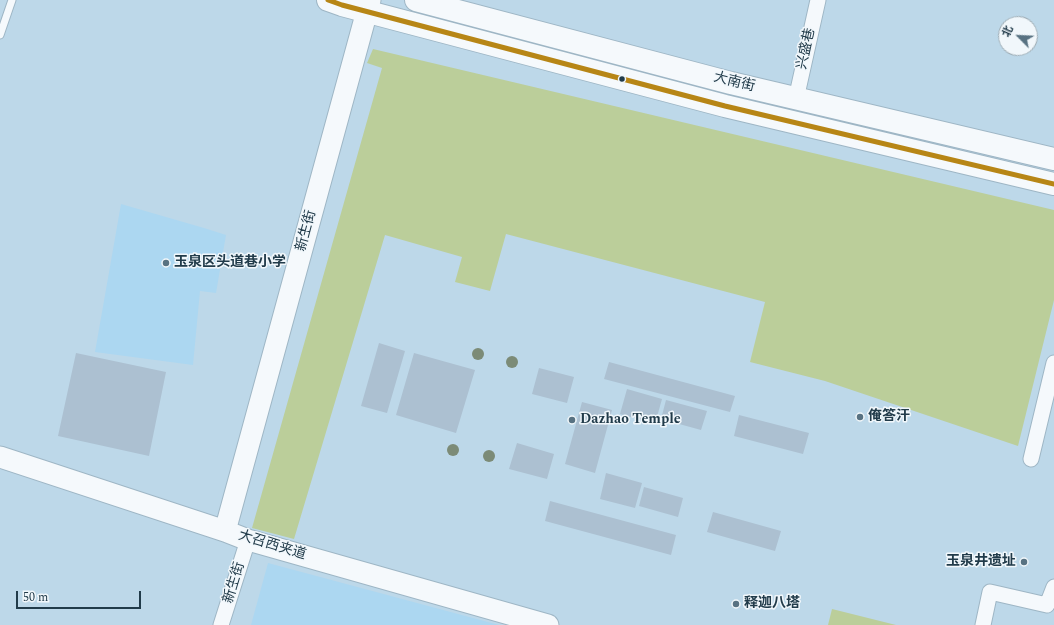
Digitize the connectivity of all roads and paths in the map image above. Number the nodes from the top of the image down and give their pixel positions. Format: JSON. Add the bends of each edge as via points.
{"nodes":[{"id":1,"x":12,"y":0,"type":"edge"},
{"id":2,"x":328,"y":0,"type":"edge"},
{"id":3,"x":416,"y":0,"type":"edge"},
{"id":4,"x":818,"y":0,"type":"edge"},
{"id":5,"x":368,"y":6,"type":"edge"},
{"id":6,"x":0,"y":35,"type":"edge"},
{"id":7,"x":796,"y":98,"type":"junction"},
{"id":8,"x":1054,"y":159,"type":"edge"},
{"id":9,"x":1054,"y":184,"type":"edge"},
{"id":10,"x":1054,"y":363,"type":"edge"},
{"id":11,"x":0,"y":457,"type":"edge"},
{"id":12,"x":1031,"y":459,"type":"dead end"},
{"id":13,"x":225,"y":531,"type":"junction"},
{"id":14,"x":248,"y":540,"type":"junction"},
{"id":15,"x":1054,"y":587,"type":"edge"},
{"id":16,"x":221,"y":625,"type":"edge"},
{"id":17,"x":548,"y":625,"type":"edge"},
{"id":18,"x":983,"y":625,"type":"edge"}],
"edges":[{"from":1,"to":6,"type":"lane"},
{"from":2,"to":5,"type":"highway","name":"大南街","via":[[342,5]]},
{"from":3,"to":7,"type":"highway","name":"大南街"},
{"from":4,"to":7,"type":"street","name":"兴盛巷"},
{"from":5,"to":9,"type":"highway","name":"大南街","via":[[725,106]]},
{"from":5,"to":13,"type":"street","name":"新生街"},
{"from":7,"to":8,"type":"highway","name":"大南街"},
{"from":10,"to":12,"type":"street"},
{"from":11,"to":13,"type":"street","name":"大召西夹道"},
{"from":13,"to":14,"type":"street","name":"大召西夹道"},
{"from":14,"to":16,"type":"street","name":"新生街"},
{"from":14,"to":17,"type":"street","name":"大召西夹道"},
{"from":15,"to":18,"type":"street","via":[[1047,605],[990,592]]}]}
